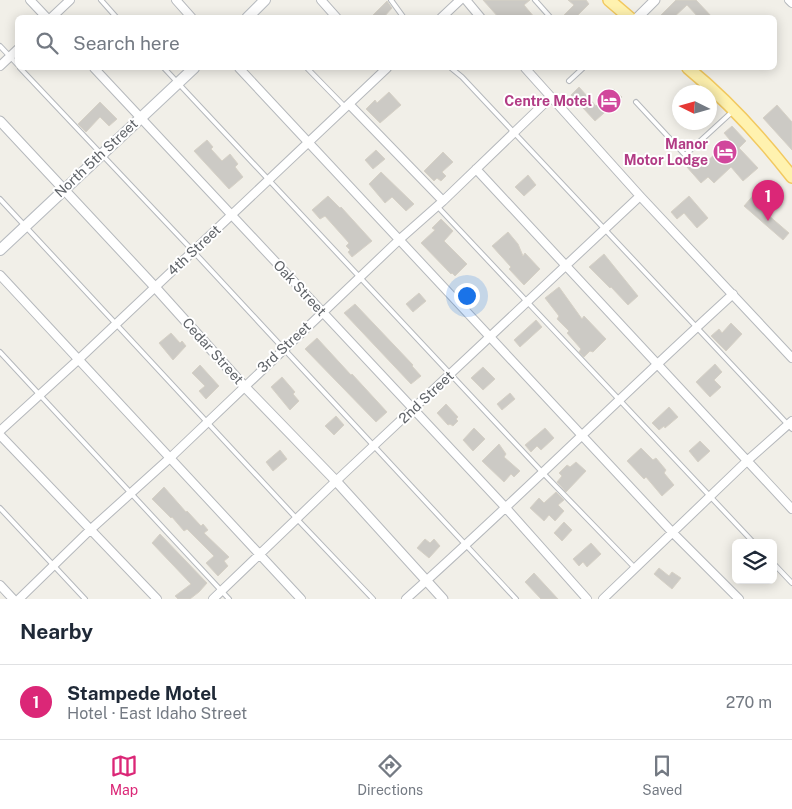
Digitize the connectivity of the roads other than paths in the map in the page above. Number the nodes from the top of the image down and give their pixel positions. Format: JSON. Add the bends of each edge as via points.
{"nodes":[{"id":1,"x":30,"y":0,"type":"edge"},
{"id":2,"x":70,"y":0,"type":"edge"},
{"id":3,"x":101,"y":0,"type":"edge"},
{"id":4,"x":176,"y":0,"type":"edge"},
{"id":5,"x":265,"y":0,"type":"edge"},
{"id":6,"x":321,"y":0,"type":"edge"},
{"id":7,"x":391,"y":0,"type":"edge"},
{"id":8,"x":460,"y":0,"type":"edge"},
{"id":9,"x":466,"y":0,"type":"edge"},
{"id":10,"x":535,"y":0,"type":"edge"},
{"id":11,"x":608,"y":0,"type":"edge"},
{"id":12,"x":655,"y":0,"type":"edge"},
{"id":13,"x":789,"y":0,"type":"edge"},
{"id":14,"x":792,"y":4,"type":"edge"},
{"id":15,"x":44,"y":15,"type":"edge"},
{"id":16,"x":54,"y":15,"type":"edge"},
{"id":17,"x":114,"y":15,"type":"edge"},
{"id":18,"x":189,"y":15,"type":"edge"},
{"id":19,"x":254,"y":15,"type":"edge"},
{"id":20,"x":334,"y":15,"type":"edge"},
{"id":21,"x":402,"y":15,"type":"edge"},
{"id":22,"x":444,"y":15,"type":"edge"},
{"id":23,"x":478,"y":15,"type":"edge"},
{"id":24,"x":548,"y":15,"type":"edge"},
{"id":25,"x":626,"y":15,"type":"edge"},
{"id":26,"x":640,"y":15,"type":"edge"},
{"id":27,"x":0,"y":46,"type":"edge"},
{"id":28,"x":15,"y":52,"type":"edge"},
{"id":29,"x":10,"y":57,"type":"junction"},
{"id":30,"x":15,"y":62,"type":"edge"},
{"id":31,"x":0,"y":66,"type":"edge"},
{"id":32,"x":23,"y":70,"type":"edge"},
{"id":33,"x":96,"y":70,"type":"edge"},
{"id":34,"x":166,"y":70,"type":"edge"},
{"id":35,"x":192,"y":70,"type":"edge"},
{"id":36,"x":241,"y":70,"type":"edge"},
{"id":37,"x":309,"y":70,"type":"edge"},
{"id":38,"x":382,"y":70,"type":"edge"},
{"id":39,"x":453,"y":70,"type":"edge"},
{"id":40,"x":527,"y":70,"type":"edge"},
{"id":41,"x":581,"y":70,"type":"edge"},
{"id":42,"x":690,"y":70,"type":"edge"},
{"id":43,"x":569,"y":81,"type":"dead end"},
{"id":44,"x":178,"y":82,"type":"junction"},
{"id":45,"x":551,"y":96,"type":"junction"},
{"id":46,"x":636,"y":102,"type":"dead end"},
{"id":47,"x":347,"y":105,"type":"junction"},
{"id":48,"x":734,"y":110,"type":"junction"},
{"id":49,"x":140,"y":117,"type":"junction"},
{"id":50,"x":0,"y":121,"type":"edge"},
{"id":51,"x":514,"y":132,"type":"junction"},
{"id":52,"x":308,"y":141,"type":"junction"},
{"id":53,"x":101,"y":154,"type":"junction"},
{"id":54,"x":476,"y":169,"type":"junction"},
{"id":55,"x":792,"y":177,"type":"edge"},
{"id":56,"x":268,"y":179,"type":"junction"},
{"id":57,"x":64,"y":189,"type":"junction"},
{"id":58,"x":640,"y":196,"type":"junction"},
{"id":59,"x":0,"y":199,"type":"edge"},
{"id":60,"x":440,"y":204,"type":"junction"},
{"id":61,"x":232,"y":215,"type":"junction"},
{"id":62,"x":25,"y":226,"type":"junction"},
{"id":63,"x":604,"y":228,"type":"junction"},
{"id":64,"x":400,"y":239,"type":"junction"},
{"id":65,"x":0,"y":250,"type":"edge"},
{"id":66,"x":193,"y":251,"type":"junction"},
{"id":67,"x":566,"y":266,"type":"junction"},
{"id":68,"x":0,"y":275,"type":"edge"},
{"id":69,"x":360,"y":276,"type":"junction"},
{"id":70,"x":154,"y":286,"type":"junction"},
{"id":71,"x":733,"y":294,"type":"junction"},
{"id":72,"x":528,"y":301,"type":"junction"},
{"id":73,"x":322,"y":312,"type":"junction"},
{"id":74,"x":115,"y":324,"type":"junction"},
{"id":75,"x":697,"y":327,"type":"junction"},
{"id":76,"x":490,"y":336,"type":"junction"},
{"id":77,"x":283,"y":348,"type":"junction"},
{"id":78,"x":0,"y":352,"type":"edge"},
{"id":79,"x":792,"y":358,"type":"edge"},
{"id":80,"x":79,"y":359,"type":"junction"},
{"id":81,"x":657,"y":363,"type":"junction"},
{"id":82,"x":451,"y":373,"type":"junction"},
{"id":83,"x":244,"y":386,"type":"junction"},
{"id":84,"x":39,"y":396,"type":"junction"},
{"id":85,"x":620,"y":400,"type":"junction"},
{"id":86,"x":413,"y":409,"type":"junction"},
{"id":87,"x":207,"y":422,"type":"junction"},
{"id":88,"x":791,"y":425,"type":"edge"},
{"id":89,"x":0,"y":431,"type":"edge"},
{"id":90,"x":0,"y":435,"type":"edge"},
{"id":91,"x":583,"y":435,"type":"junction"},
{"id":92,"x":374,"y":446,"type":"junction"},
{"id":93,"x":171,"y":457,"type":"junction"},
{"id":94,"x":748,"y":460,"type":"junction"},
{"id":95,"x":544,"y":473,"type":"junction"},
{"id":96,"x":336,"y":481,"type":"junction"},
{"id":97,"x":131,"y":494,"type":"junction"},
{"id":98,"x":710,"y":497,"type":"junction"},
{"id":99,"x":0,"y":508,"type":"edge"},
{"id":100,"x":506,"y":508,"type":"junction"},
{"id":101,"x":792,"y":509,"type":"edge"},
{"id":102,"x":297,"y":519,"type":"junction"},
{"id":103,"x":90,"y":530,"type":"junction"},
{"id":104,"x":672,"y":532,"type":"junction"},
{"id":105,"x":750,"y":539,"type":"edge"},
{"id":106,"x":466,"y":545,"type":"junction"},
{"id":107,"x":261,"y":554,"type":"junction"},
{"id":108,"x":54,"y":565,"type":"junction"},
{"id":109,"x":777,"y":567,"type":"edge"},
{"id":110,"x":635,"y":568,"type":"junction"},
{"id":111,"x":426,"y":581,"type":"junction"},
{"id":112,"x":792,"y":583,"type":"edge"},
{"id":113,"x":0,"y":585,"type":"edge"},
{"id":114,"x":221,"y":591,"type":"junction"},
{"id":115,"x":13,"y":599,"type":"edge"},
{"id":116,"x":19,"y":599,"type":"edge"},
{"id":117,"x":85,"y":599,"type":"edge"},
{"id":118,"x":157,"y":599,"type":"edge"},
{"id":119,"x":213,"y":599,"type":"edge"},
{"id":120,"x":229,"y":599,"type":"edge"},
{"id":121,"x":301,"y":599,"type":"edge"},
{"id":122,"x":373,"y":599,"type":"edge"},
{"id":123,"x":406,"y":599,"type":"edge"},
{"id":124,"x":443,"y":599,"type":"edge"},
{"id":125,"x":516,"y":599,"type":"edge"},
{"id":126,"x":587,"y":599,"type":"edge"},
{"id":127,"x":603,"y":599,"type":"edge"},
{"id":128,"x":739,"y":599,"type":"edge"}],
"edges":[{"from":1,"to":15,"type":"street"},
{"from":2,"to":16,"type":"street"},
{"from":3,"to":17,"type":"lane"},
{"from":4,"to":18,"type":"street"},
{"from":5,"to":19,"type":"main road"},
{"from":6,"to":20,"type":"street"},
{"from":7,"to":21,"type":"lane"},
{"from":8,"to":22,"type":"street"},
{"from":9,"to":23,"type":"street"},
{"from":10,"to":24,"type":"lane"},
{"from":11,"to":25,"type":"main road"},
{"from":12,"to":26,"type":"street"},
{"from":13,"to":14,"type":"street"},
{"from":27,"to":29,"type":"lane"},
{"from":28,"to":29,"type":"street"},
{"from":29,"to":30,"type":"lane"},
{"from":29,"to":31,"type":"street"},
{"from":32,"to":53,"type":"lane"},
{"from":33,"to":49,"type":"street","name":"Oak Street"},
{"from":34,"to":44,"type":"lane"},
{"from":35,"to":44,"type":"main road","name":"North 5th Street"},
{"from":36,"to":52,"type":"street"},
{"from":37,"to":47,"type":"lane"},
{"from":38,"to":47,"type":"street","name":"4th Street"},
{"from":39,"to":51,"type":"lane"},
{"from":40,"to":45,"type":"street"},
{"from":41,"to":43,"type":"lane"},
{"from":42,"to":48,"type":"main road"},
{"from":44,"to":49,"type":"main road","name":"North 5th Street"},
{"from":44,"to":56,"type":"lane"},
{"from":45,"to":51,"type":"street","name":"3rd Street"},
{"from":45,"to":58,"type":"street"},
{"from":46,"to":48,"type":"lane","via":[[685,155]]},
{"from":47,"to":52,"type":"street","name":"4th Street"},
{"from":47,"to":60,"type":"street"},
{"from":48,"to":55,"type":"main road"},
{"from":49,"to":53,"type":"main road","name":"North 5th Street"},
{"from":49,"to":61,"type":"street","name":"Oak Street"},
{"from":50,"to":57,"type":"street","name":"Cedar Street"},
{"from":51,"to":54,"type":"street","name":"3rd Street"},
{"from":51,"to":63,"type":"lane"},
{"from":52,"to":56,"type":"street","name":"4th Street"},
{"from":52,"to":64,"type":"street"},
{"from":53,"to":57,"type":"main road","name":"North 5th Street"},
{"from":53,"to":66,"type":"lane"},
{"from":54,"to":60,"type":"street","name":"3rd Street"},
{"from":54,"to":67,"type":"street"},
{"from":56,"to":61,"type":"street","name":"4th Street"},
{"from":56,"to":69,"type":"lane"},
{"from":57,"to":62,"type":"main road","name":"North 5th Street"},
{"from":57,"to":70,"type":"street","name":"Cedar Street"},
{"from":58,"to":63,"type":"street","name":"2nd Street"},
{"from":58,"to":71,"type":"street"},
{"from":59,"to":62,"type":"lane"},
{"from":60,"to":64,"type":"street","name":"3rd Street"},
{"from":60,"to":72,"type":"lane"},
{"from":61,"to":66,"type":"street","name":"4th Street"},
{"from":61,"to":73,"type":"street","name":"Oak Street"},
{"from":62,"to":65,"type":"main road","name":"North 5th Street"},
{"from":62,"to":74,"type":"lane"},
{"from":63,"to":67,"type":"street","name":"2nd Street"},
{"from":63,"to":75,"type":"lane"},
{"from":64,"to":69,"type":"street","name":"3rd Street"},
{"from":64,"to":76,"type":"street"},
{"from":66,"to":70,"type":"street","name":"4th Street"},
{"from":66,"to":77,"type":"lane"},
{"from":67,"to":72,"type":"street","name":"2nd Street"},
{"from":67,"to":81,"type":"street"},
{"from":68,"to":80,"type":"street"},
{"from":69,"to":73,"type":"street","name":"3rd Street"},
{"from":69,"to":82,"type":"lane"},
{"from":70,"to":74,"type":"street","name":"4th Street"},
{"from":70,"to":83,"type":"street","name":"Cedar Street"},
{"from":71,"to":75,"type":"street"},
{"from":71,"to":79,"type":"street"},
{"from":72,"to":76,"type":"street","name":"2nd Street"},
{"from":72,"to":85,"type":"lane"},
{"from":73,"to":77,"type":"street","name":"3rd Street"},
{"from":73,"to":86,"type":"street","name":"Oak Street"},
{"from":74,"to":80,"type":"street","name":"4th Street"},
{"from":74,"to":87,"type":"lane"},
{"from":75,"to":81,"type":"street"},
{"from":75,"to":88,"type":"lane"},
{"from":76,"to":82,"type":"street","name":"2nd Street"},
{"from":76,"to":91,"type":"street"},
{"from":77,"to":83,"type":"street","name":"3rd Street"},
{"from":77,"to":92,"type":"lane"},
{"from":78,"to":84,"type":"lane"},
{"from":80,"to":84,"type":"street","name":"4th Street"},
{"from":80,"to":93,"type":"street"},
{"from":81,"to":85,"type":"street"},
{"from":81,"to":94,"type":"street"},
{"from":82,"to":86,"type":"street","name":"2nd Street"},
{"from":82,"to":95,"type":"lane"},
{"from":83,"to":87,"type":"street","name":"3rd Street"},
{"from":83,"to":96,"type":"street","name":"Cedar Street"},
{"from":84,"to":89,"type":"street","name":"4th Street"},
{"from":84,"to":97,"type":"lane"},
{"from":85,"to":91,"type":"street"},
{"from":85,"to":98,"type":"lane"},
{"from":86,"to":92,"type":"street","name":"2nd Street"},
{"from":86,"to":100,"type":"street","name":"Oak Street"},
{"from":87,"to":93,"type":"street","name":"3rd Street"},
{"from":87,"to":102,"type":"lane"},
{"from":88,"to":94,"type":"street"},
{"from":90,"to":103,"type":"street"},
{"from":91,"to":95,"type":"street"},
{"from":91,"to":104,"type":"street"},
{"from":92,"to":96,"type":"street","name":"2nd Street"},
{"from":92,"to":106,"type":"lane"},
{"from":93,"to":97,"type":"street","name":"3rd Street"},
{"from":93,"to":107,"type":"street"},
{"from":94,"to":98,"type":"street"},
{"from":94,"to":101,"type":"street"},
{"from":95,"to":100,"type":"street"},
{"from":95,"to":110,"type":"lane"},
{"from":96,"to":102,"type":"street","name":"2nd Street"},
{"from":96,"to":111,"type":"street","name":"Cedar Street"},
{"from":97,"to":103,"type":"street","name":"3rd Street"},
{"from":97,"to":114,"type":"lane"},
{"from":98,"to":104,"type":"street"},
{"from":98,"to":105,"type":"lane"},
{"from":99,"to":108,"type":"lane"},
{"from":100,"to":106,"type":"street"},
{"from":100,"to":126,"type":"street","name":"Oak Street"},
{"from":102,"to":107,"type":"street","name":"2nd Street"},
{"from":102,"to":122,"type":"lane"},
{"from":103,"to":108,"type":"street","name":"3rd Street"},
{"from":103,"to":118,"type":"street"},
{"from":104,"to":110,"type":"street"},
{"from":104,"to":128,"type":"street"},
{"from":106,"to":111,"type":"street"},
{"from":106,"to":125,"type":"lane"},
{"from":107,"to":114,"type":"street","name":"2nd Street"},
{"from":107,"to":121,"type":"street"},
{"from":108,"to":116,"type":"street","name":"3rd Street"},
{"from":108,"to":117,"type":"lane"},
{"from":109,"to":112,"type":"lane"},
{"from":110,"to":127,"type":"street"},
{"from":111,"to":123,"type":"street"},
{"from":111,"to":124,"type":"street","name":"Cedar Street"},
{"from":113,"to":115,"type":"street"},
{"from":114,"to":119,"type":"street","name":"2nd Street"},
{"from":114,"to":120,"type":"lane"}]}
